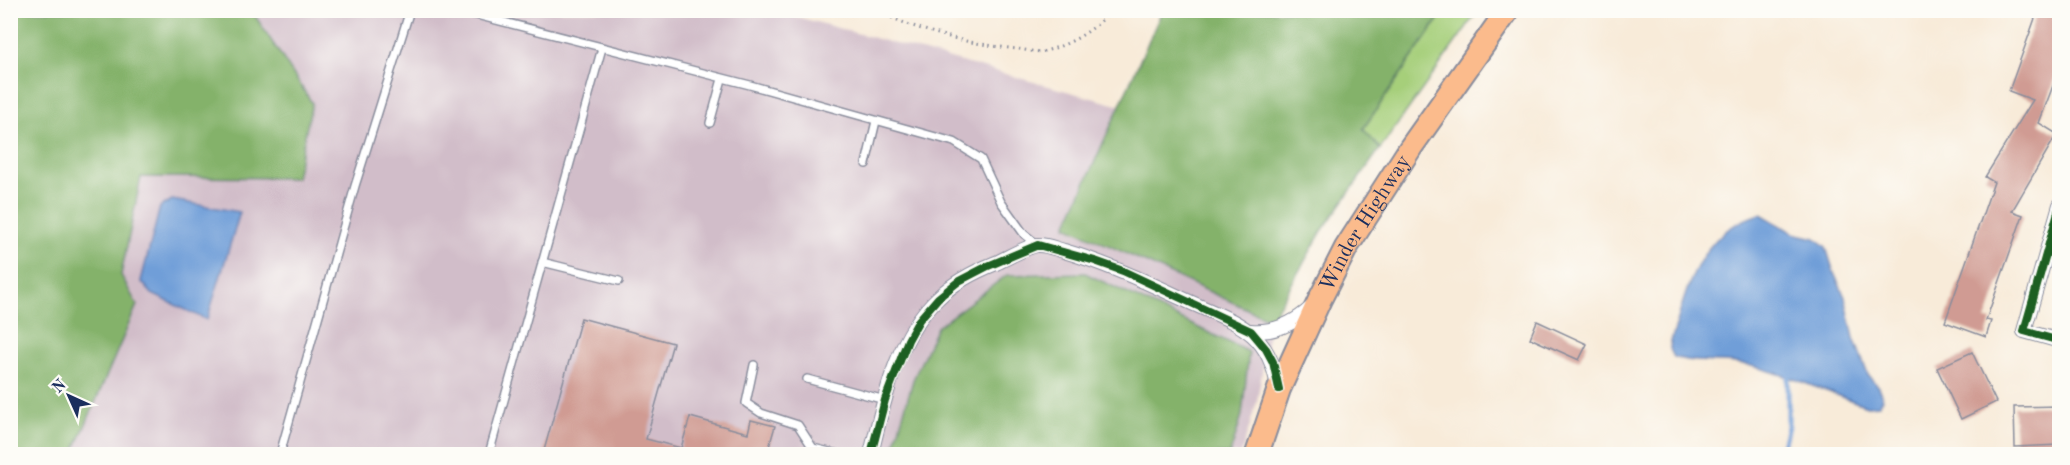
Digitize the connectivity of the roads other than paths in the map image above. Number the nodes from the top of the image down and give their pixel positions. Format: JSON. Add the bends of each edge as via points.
{"nodes":[{"id":1,"x":410,"y":10,"type":"edge"},
{"id":2,"x":457,"y":10,"type":"edge"},
{"id":3,"x":1508,"y":10,"type":"edge"},
{"id":4,"x":602,"y":48,"type":"junction"},
{"id":5,"x":722,"y":79,"type":"junction"},
{"id":6,"x":876,"y":121,"type":"junction"},
{"id":7,"x":710,"y":123,"type":"dead end"},
{"id":8,"x":866,"y":164,"type":"dead end"},
{"id":9,"x":2060,"y":205,"type":"edge"},
{"id":10,"x":1038,"y":245,"type":"junction"},
{"id":11,"x":542,"y":262,"type":"junction"},
{"id":12,"x":620,"y":281,"type":"dead end"},
{"id":13,"x":1320,"y":299,"type":"junction"},
{"id":14,"x":1251,"y":331,"type":"junction"},
{"id":15,"x":2060,"y":341,"type":"edge"},
{"id":16,"x":754,"y":365,"type":"dead end"},
{"id":17,"x":807,"y":379,"type":"dead end"},
{"id":18,"x":1279,"y":389,"type":"junction"},
{"id":19,"x":885,"y":400,"type":"junction"},
{"id":20,"x":280,"y":454,"type":"edge"},
{"id":21,"x":489,"y":454,"type":"edge"},
{"id":22,"x":838,"y":454,"type":"edge"},
{"id":23,"x":871,"y":454,"type":"edge"},
{"id":24,"x":1257,"y":454,"type":"edge"}],
"edges":[{"from":1,"to":20,"type":"lane","via":[[355,186]]},
{"from":2,"to":4,"type":"lane"},
{"from":3,"to":13,"type":"main road","name":"Winder Highway","via":[[1392,176]]},
{"from":4,"to":5,"type":"lane"},
{"from":4,"to":11,"type":"lane"},
{"from":5,"to":6,"type":"lane"},
{"from":5,"to":7,"type":"lane"},
{"from":6,"to":8,"type":"lane"},
{"from":6,"to":10,"type":"lane","via":[[954,142],[981,159],[1001,202],[1024,234]]},
{"from":9,"to":15,"type":"street","via":[[2024,331]]},
{"from":10,"to":14,"type":"street","via":[[1123,271]]},
{"from":10,"to":19,"type":"street","via":[[959,281],[938,298],[908,340]]},
{"from":11,"to":12,"type":"lane"},
{"from":11,"to":21,"type":"lane"},
{"from":13,"to":14,"type":"street","via":[[1285,326]]},
{"from":13,"to":18,"type":"main road","name":"Winder Highway"},
{"from":14,"to":18,"type":"street","via":[[1270,356]]},
{"from":16,"to":22,"type":"lane","via":[[746,403],[798,425],[813,448]]},
{"from":17,"to":19,"type":"lane"},
{"from":18,"to":24,"type":"main road","name":"Winder Highway"},
{"from":19,"to":23,"type":"street"}]}
